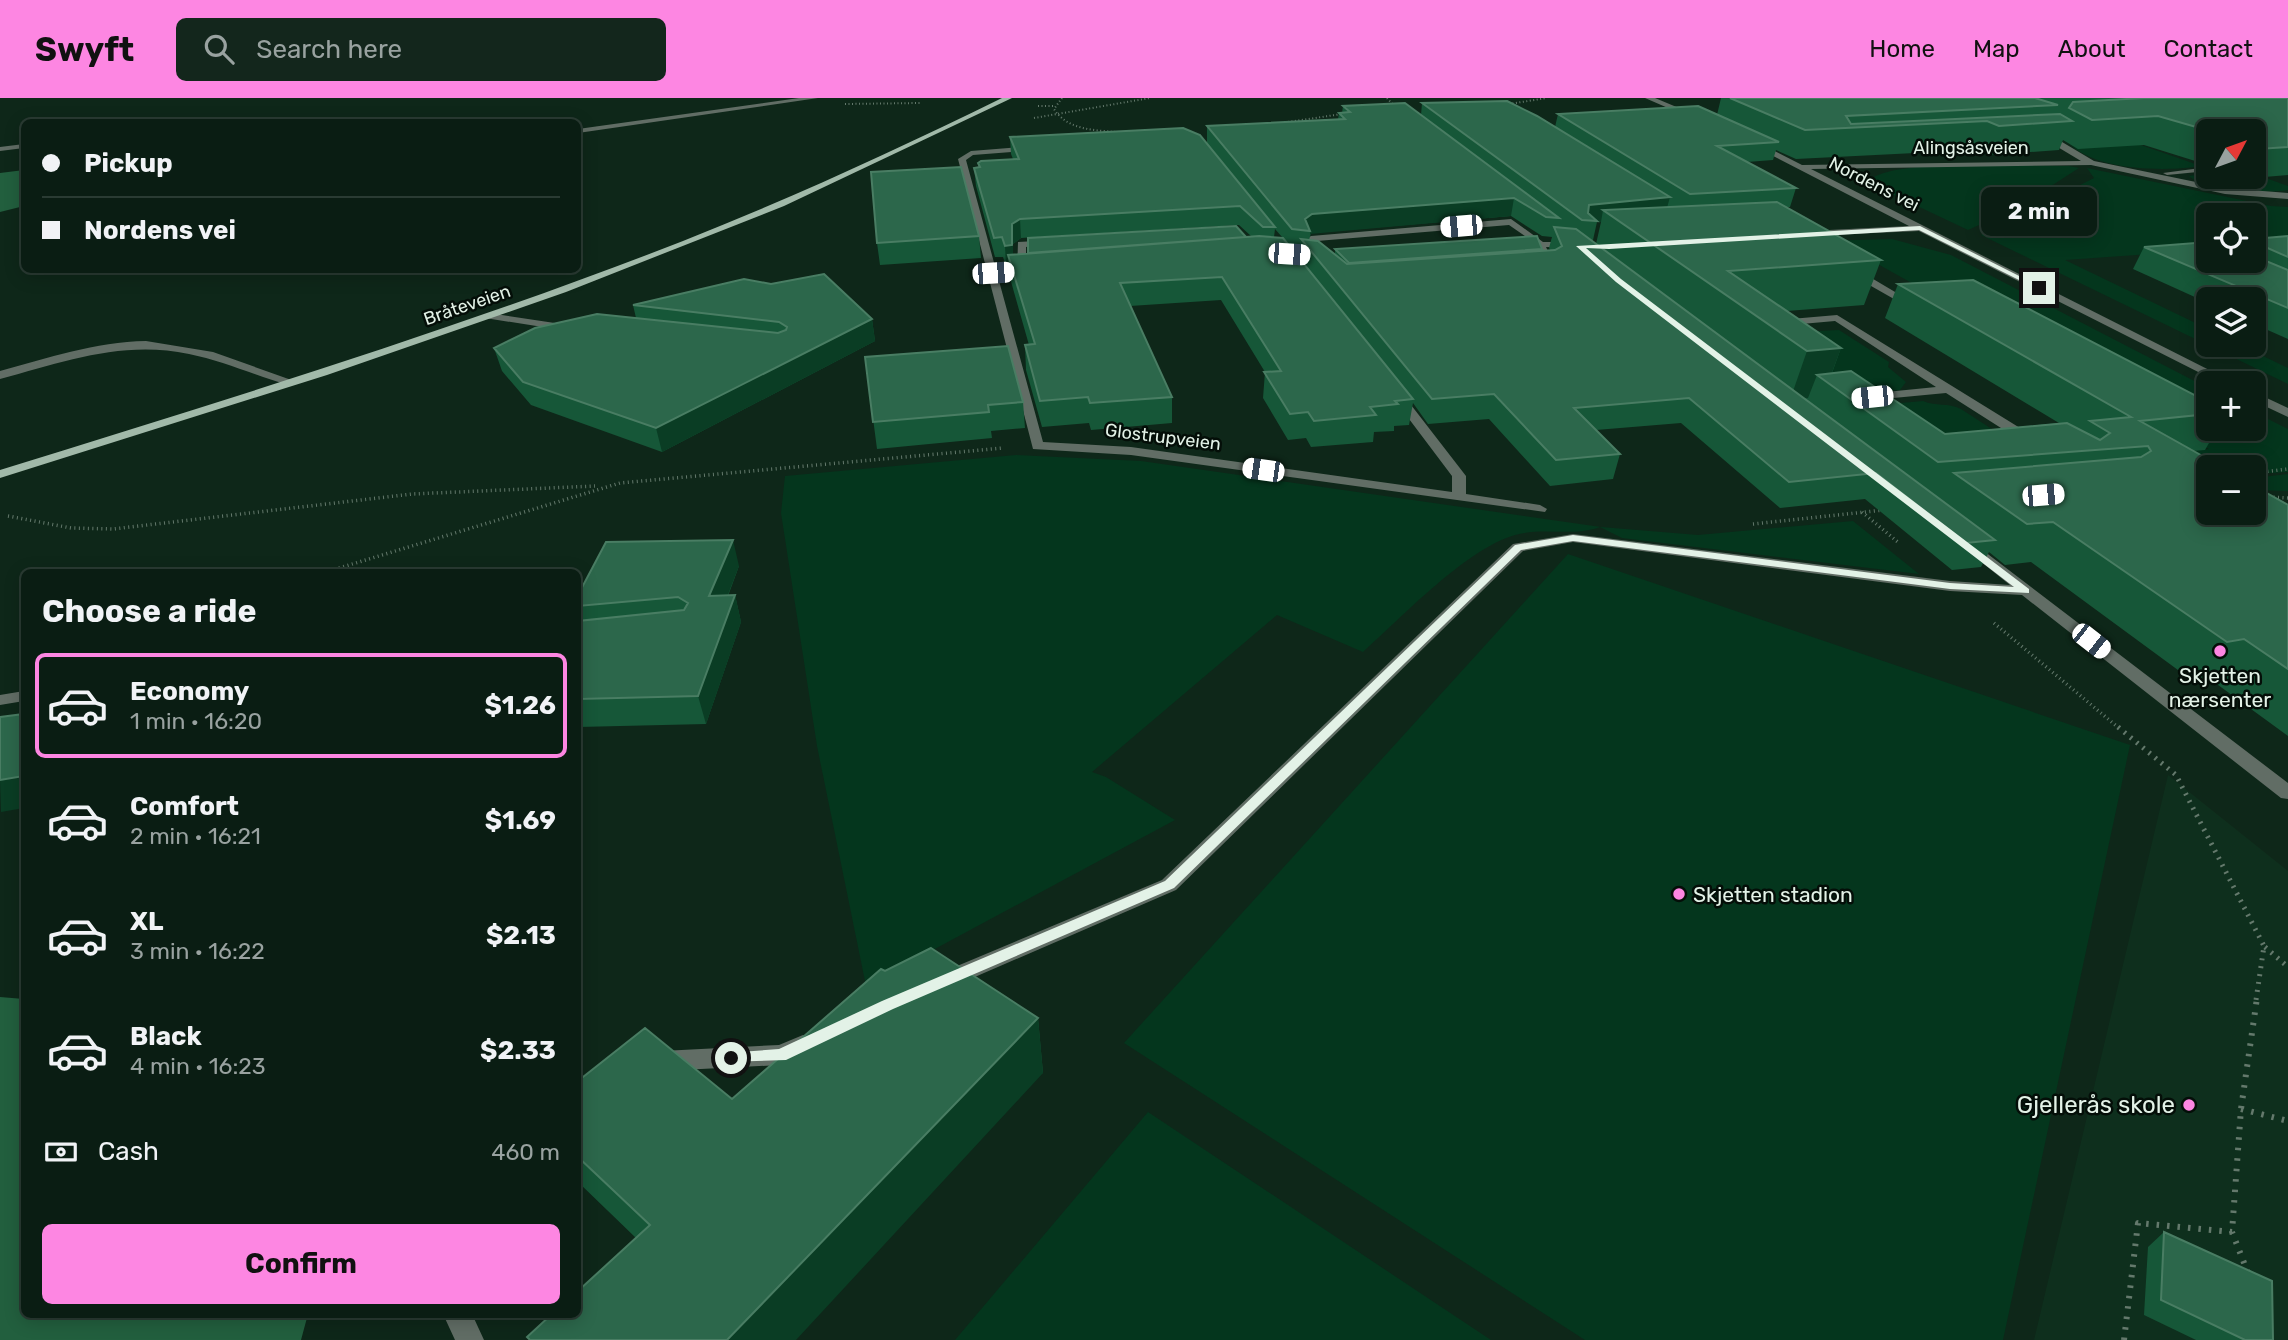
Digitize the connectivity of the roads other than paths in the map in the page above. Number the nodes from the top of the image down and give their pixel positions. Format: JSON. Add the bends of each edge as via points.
{"nodes":[{"id":1,"x":814,"y":98,"type":"edge"},
{"id":2,"x":1007,"y":98,"type":"edge"},
{"id":3,"x":1649,"y":98,"type":"edge"},
{"id":4,"x":1709,"y":123,"type":"edge"},
{"id":5,"x":2041,"y":126,"type":"edge"},
{"id":6,"x":581,"y":131,"type":"edge"},
{"id":7,"x":2049,"y":138,"type":"junction"},
{"id":8,"x":2035,"y":139,"type":"edge"},
{"id":9,"x":1748,"y":141,"type":"edge"},
{"id":10,"x":21,"y":146,"type":"edge"},
{"id":11,"x":1049,"y":147,"type":"edge"},
{"id":12,"x":0,"y":149,"type":"edge"},
{"id":13,"x":2091,"y":163,"type":"junction"},
{"id":14,"x":1801,"y":167,"type":"junction"},
{"id":15,"x":2196,"y":170,"type":"edge"},
{"id":16,"x":2149,"y":174,"type":"junction"},
{"id":17,"x":2288,"y":196,"type":"edge"},
{"id":18,"x":1799,"y":223,"type":"edge"},
{"id":19,"x":1920,"y":228,"type":"junction"},
{"id":20,"x":1558,"y":229,"type":"edge"},
{"id":21,"x":1818,"y":233,"type":"junction"},
{"id":22,"x":1791,"y":235,"type":"edge"},
{"id":23,"x":1062,"y":241,"type":"edge"},
{"id":24,"x":1539,"y":242,"type":"junction"},
{"id":25,"x":1802,"y":242,"type":"edge"},
{"id":26,"x":1497,"y":245,"type":"edge"},
{"id":27,"x":1813,"y":248,"type":"edge"},
{"id":28,"x":1315,"y":256,"type":"junction"},
{"id":29,"x":1333,"y":256,"type":"edge"},
{"id":30,"x":1846,"y":267,"type":"edge"},
{"id":31,"x":1034,"y":270,"type":"edge"},
{"id":32,"x":1007,"y":272,"type":"junction"},
{"id":33,"x":1912,"y":306,"type":"edge"},
{"id":34,"x":489,"y":316,"type":"junction"},
{"id":35,"x":1767,"y":329,"type":"edge"},
{"id":36,"x":587,"y":330,"type":"edge"},
{"id":37,"x":2205,"y":371,"type":"edge"},
{"id":38,"x":0,"y":375,"type":"edge"},
{"id":39,"x":290,"y":382,"type":"junction"},
{"id":40,"x":1391,"y":387,"type":"edge"},
{"id":41,"x":1948,"y":389,"type":"junction"},
{"id":42,"x":1859,"y":399,"type":"edge"},
{"id":43,"x":2266,"y":402,"type":"edge"},
{"id":44,"x":2288,"y":413,"type":"edge"},
{"id":45,"x":2036,"y":444,"type":"edge"},
{"id":46,"x":0,"y":474,"type":"edge"},
{"id":47,"x":1459,"y":497,"type":"junction"},
{"id":48,"x":1540,"y":509,"type":"dead end"},
{"id":49,"x":1958,"y":538,"type":"edge"},
{"id":50,"x":2025,"y":591,"type":"junction"},
{"id":51,"x":21,"y":696,"type":"edge"},
{"id":52,"x":0,"y":700,"type":"edge"},
{"id":53,"x":2288,"y":793,"type":"edge"},
{"id":54,"x":926,"y":988,"type":"edge"},
{"id":55,"x":816,"y":1038,"type":"edge"},
{"id":56,"x":645,"y":1066,"type":"edge"},
{"id":57,"x":459,"y":1318,"type":"edge"},
{"id":58,"x":470,"y":1340,"type":"edge"}],
"edges":[{"from":1,"to":6,"type":"street"},
{"from":2,"to":34,"type":"main road","name":"Bråteveien","via":[[772,207]]},
{"from":3,"to":4,"type":"street"},
{"from":5,"to":7,"type":"street","name":"Alingsåsveien","via":[[2054,131]]},
{"from":7,"to":8,"type":"street","name":"Alingsåsveien"},
{"from":7,"to":13,"type":"street","name":"Alingsåsveien"},
{"from":9,"to":14,"type":"street","name":"Nordens vei"},
{"from":10,"to":12,"type":"street"},
{"from":11,"to":32,"type":"street","via":[[971,153],[962,159]]},
{"from":13,"to":14,"type":"street","name":"Alingsåsveien"},
{"from":13,"to":16,"type":"street"},
{"from":14,"to":19,"type":"street","name":"Nordens vei"},
{"from":15,"to":16,"type":"street"},
{"from":16,"to":17,"type":"street","via":[[2244,195]]},
{"from":18,"to":21,"type":"street"},
{"from":19,"to":21,"type":"street"},
{"from":19,"to":37,"type":"street","name":"Nordens vei"},
{"from":20,"to":24,"type":"street","via":[[1586,249]]},
{"from":21,"to":22,"type":"street"},
{"from":23,"to":32,"type":"street","via":[[1021,244]]},
{"from":24,"to":26,"type":"street"},
{"from":24,"to":28,"type":"street","via":[[1511,222],[1311,239]]},
{"from":24,"to":28,"type":"street","via":[[1550,266],[1345,281]]},
{"from":25,"to":27,"type":"street"},
{"from":28,"to":29,"type":"street"},
{"from":30,"to":33,"type":"street"},
{"from":31,"to":32,"type":"street"},
{"from":32,"to":47,"type":"street","name":"Glostrupveien","via":[[1038,446],[1131,451]]},
{"from":34,"to":36,"type":"street"},
{"from":34,"to":39,"type":"main road","name":"Bråteveien"},
{"from":35,"to":41,"type":"street","via":[[1774,324],[1837,318]]},
{"from":38,"to":39,"type":"street","via":[[129,345],[205,355]]},
{"from":39,"to":46,"type":"main road","name":"Bråteveien"},
{"from":40,"to":47,"type":"street","via":[[1459,476]]},
{"from":41,"to":42,"type":"street"},
{"from":41,"to":45,"type":"street"},
{"from":43,"to":44,"type":"street"},
{"from":47,"to":48,"type":"street","name":"Glostrupveien"},
{"from":49,"to":50,"type":"street"},
{"from":50,"to":53,"type":"street"},
{"from":50,"to":54,"type":"street","via":[[1950,586],[1573,538],[1518,547],[1169,885]]},
{"from":51,"to":52,"type":"street"},
{"from":55,"to":56,"type":"street","via":[[781,1055],[656,1061]]},
{"from":57,"to":58,"type":"street"}]}
